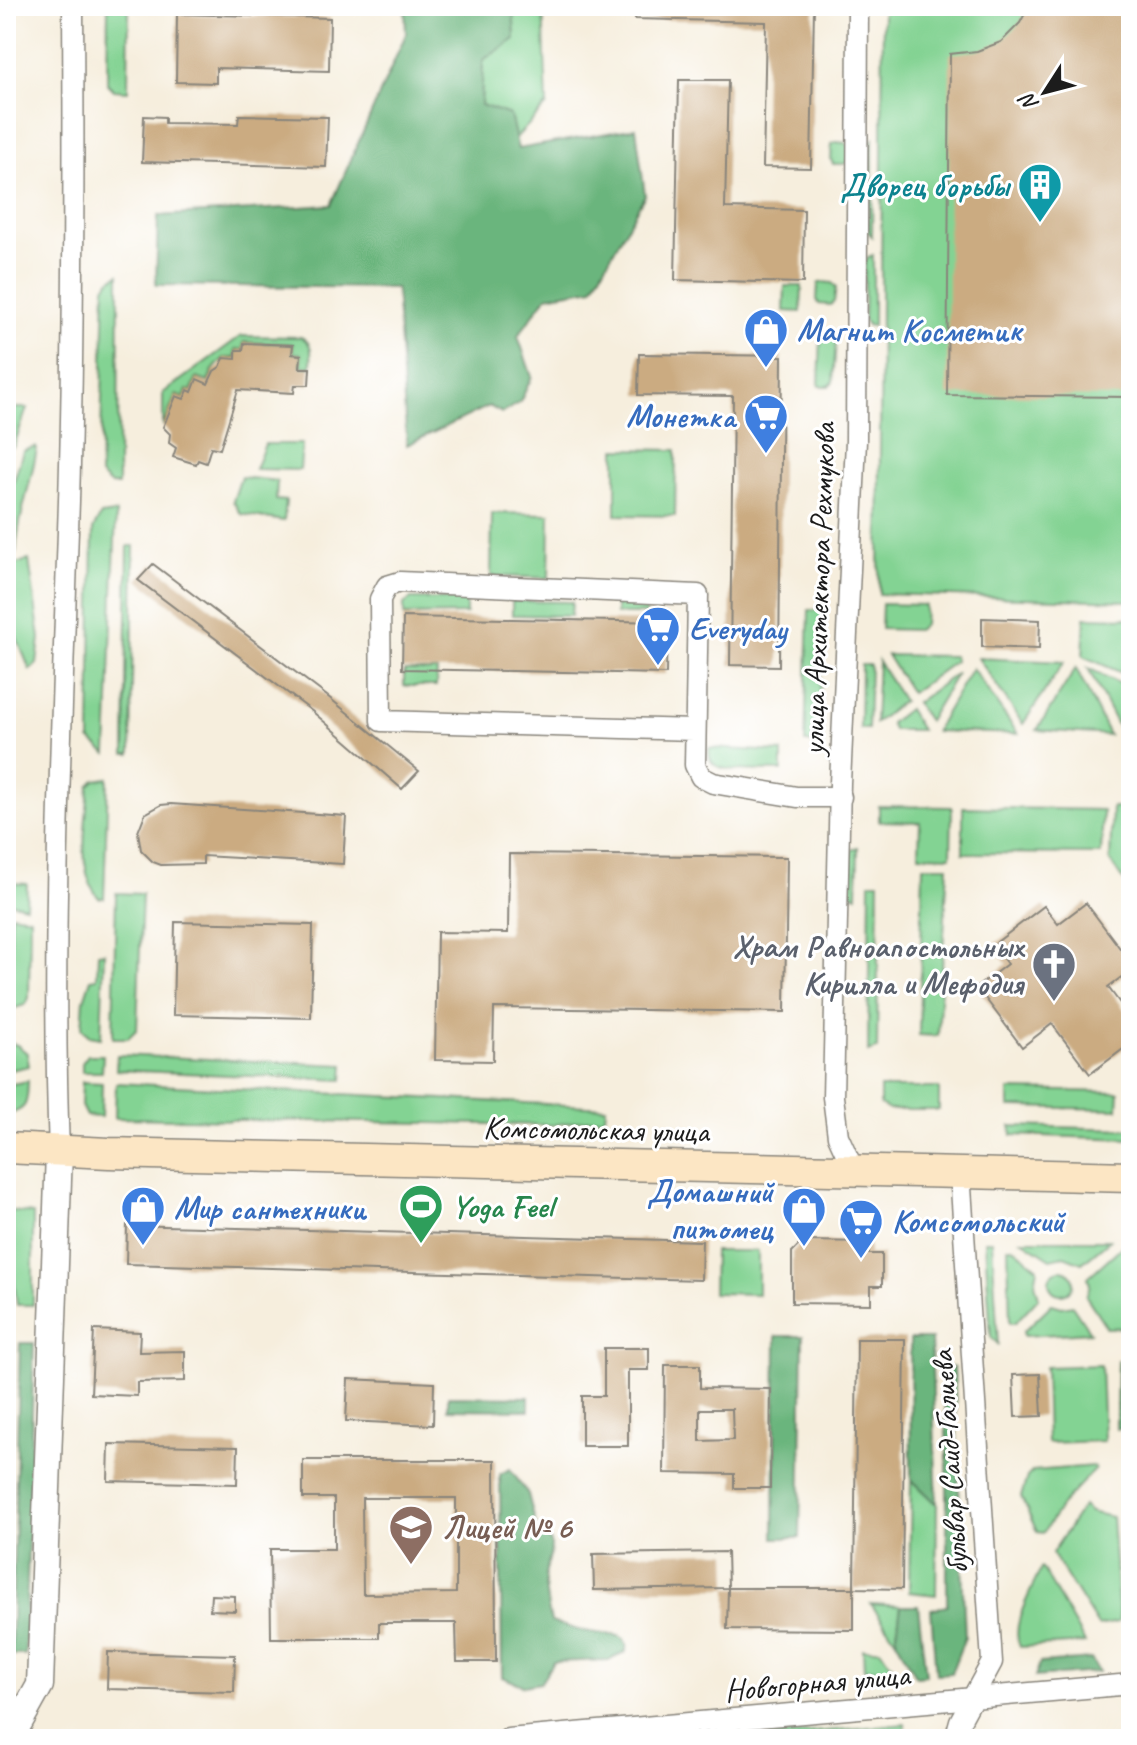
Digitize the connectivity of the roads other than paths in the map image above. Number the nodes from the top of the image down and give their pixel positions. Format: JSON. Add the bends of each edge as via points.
{"nodes":[{"id":1,"x":73,"y":6,"type":"edge"},
{"id":2,"x":858,"y":6,"type":"edge"},
{"id":3,"x":694,"y":730,"type":"junction"},
{"id":4,"x":841,"y":797,"type":"junction"},
{"id":5,"x":6,"y":1148,"type":"edge"},
{"id":6,"x":59,"y":1152,"type":"junction"},
{"id":7,"x":854,"y":1171,"type":"junction"},
{"id":8,"x":960,"y":1172,"type":"junction"},
{"id":9,"x":1131,"y":1177,"type":"edge"},
{"id":10,"x":1131,"y":1684,"type":"edge"},
{"id":11,"x":972,"y":1699,"type":"junction"},
{"id":12,"x":10,"y":1739,"type":"edge"},
{"id":13,"x":508,"y":1739,"type":"edge"},
{"id":14,"x":955,"y":1739,"type":"edge"}],
"edges":[{"from":1,"to":6,"type":"street"},
{"from":2,"to":4,"type":"street","name":"улица Архитектора Рехмукова","via":[[856,441]]},
{"from":3,"to":3,"type":"street","via":[[381,721],[380,599],[387,586],[400,582],[698,595]]},
{"from":3,"to":4,"type":"street","via":[[695,765],[701,777],[713,783],[797,797]]},
{"from":4,"to":7,"type":"street","name":"улица Архитектора Рехмукова","via":[[833,1097],[838,1136]]},
{"from":5,"to":6,"type":"main road","name":"Комсомольская улица"},
{"from":6,"to":7,"type":"main road","name":"Комсомольская улица"},
{"from":6,"to":12,"type":"street","via":[[40,1685]]},
{"from":7,"to":8,"type":"main road","name":"Комсомольская улица"},
{"from":8,"to":9,"type":"main road","name":"Комсомольская улица"},
{"from":8,"to":11,"type":"street","name":"бульвар Саид-Галиева","via":[[992,1662]]},
{"from":10,"to":11,"type":"street","name":"Новогорная улица"},
{"from":11,"to":13,"type":"street","name":"Новогорная улица"},
{"from":11,"to":14,"type":"street","name":"бульвар Саид-Галиева"}]}
